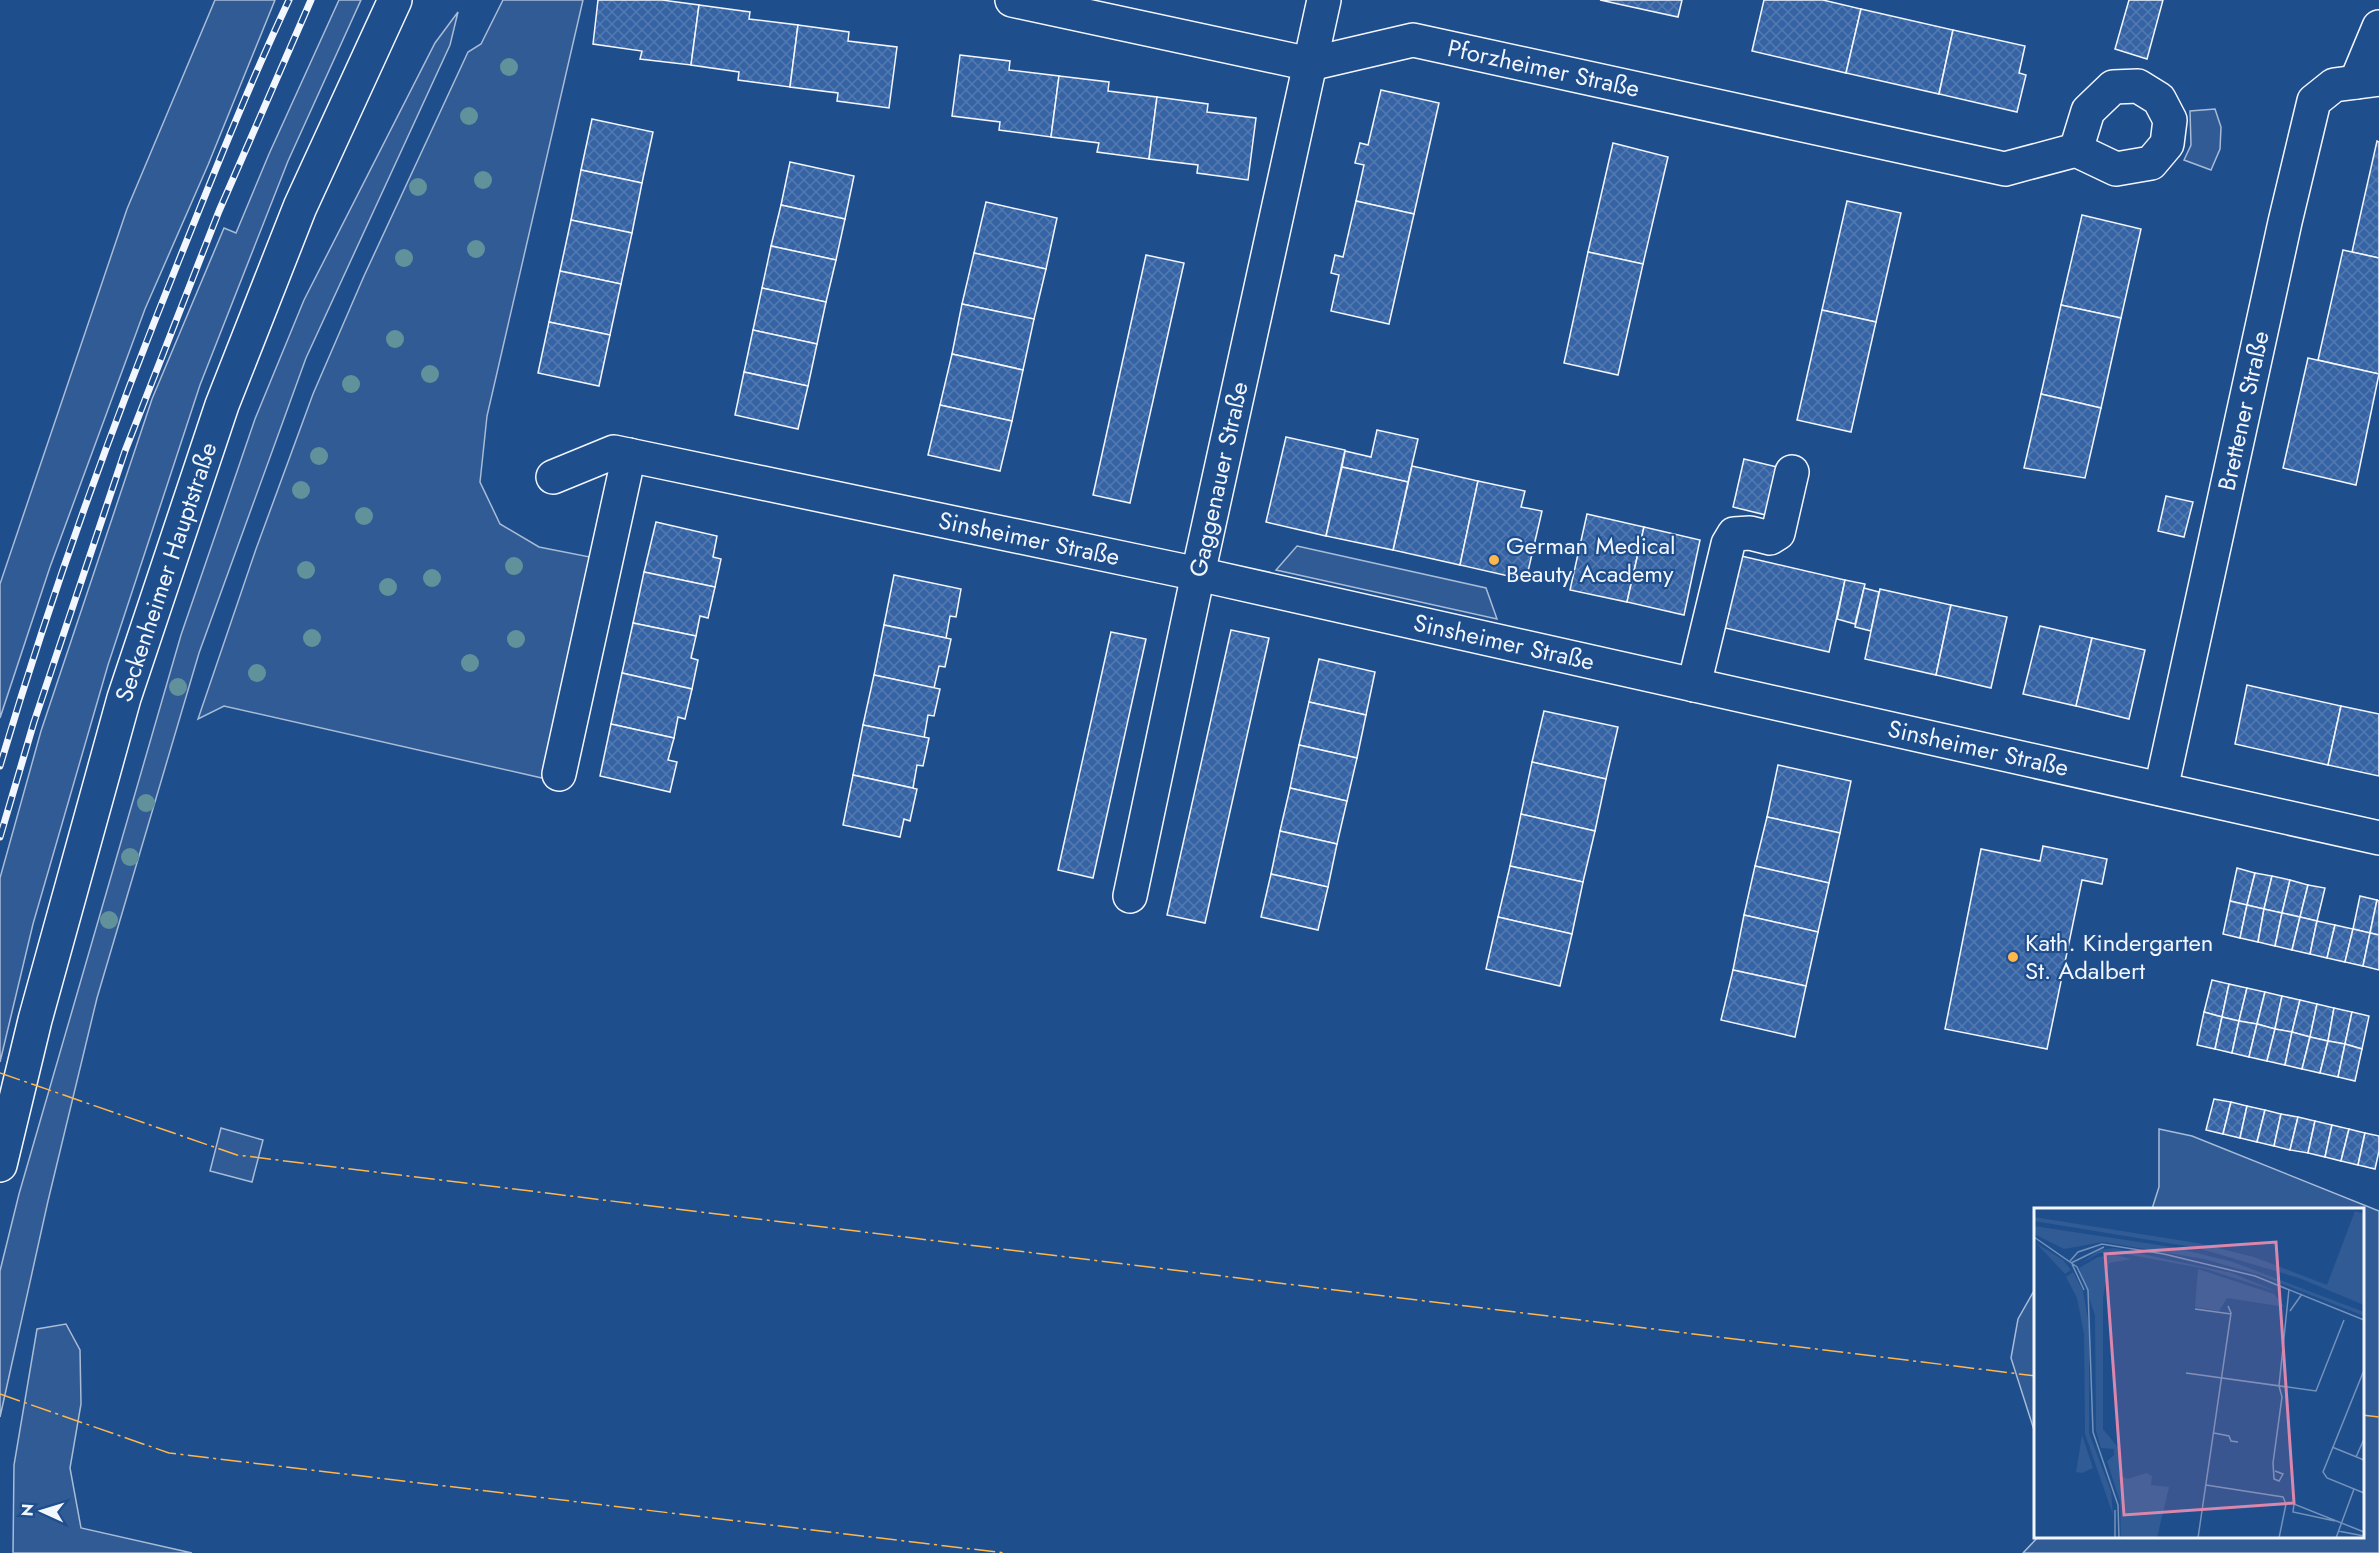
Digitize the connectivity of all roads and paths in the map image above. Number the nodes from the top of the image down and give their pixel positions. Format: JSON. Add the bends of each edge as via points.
{"nodes":[{"id":1,"x":395,"y":0,"type":"edge"},
{"id":2,"x":1012,"y":0,"type":"edge"},
{"id":3,"x":1324,"y":0,"type":"edge"},
{"id":4,"x":2379,"y":27,"type":"edge"},
{"id":5,"x":1310,"y":64,"type":"junction"},
{"id":6,"x":2367,"y":81,"type":"edge"},
{"id":7,"x":2076,"y":150,"type":"dead end"},
{"id":8,"x":629,"y":455,"type":"junction"},
{"id":9,"x":1792,"y":472,"type":"dead end"},
{"id":10,"x":553,"y":477,"type":"dead end"},
{"id":11,"x":1198,"y":574,"type":"junction"},
{"id":12,"x":1694,"y":685,"type":"junction"},
{"id":13,"x":559,"y":774,"type":"dead end"},
{"id":14,"x":2160,"y":789,"type":"junction"},
{"id":15,"x":2379,"y":838,"type":"edge"},
{"id":16,"x":1130,"y":896,"type":"dead end"},
{"id":17,"x":0,"y":1165,"type":"edge"}],
"edges":[{"from":1,"to":17,"type":"street","name":"Seckenheimer Hauptstraße","via":[[300,207],[222,405],[124,698],[35,1020]]},
{"from":2,"to":5,"type":"street","name":"Pforzheimer Straße"},
{"from":3,"to":5,"type":"street","name":"Gaggenauer Straße"},
{"from":4,"to":6,"type":"street"},
{"from":5,"to":7,"type":"street","name":"Pforzheimer Straße","via":[[1413,40],[2005,169]]},
{"from":5,"to":11,"type":"street","name":"Gaggenauer Straße"},
{"from":6,"to":14,"type":"street","name":"Brettener Straße","via":[[2334,85],[2314,101]]},
{"from":8,"to":10,"type":"street","name":"Sinsheimer Straße","via":[[614,452]]},
{"from":8,"to":11,"type":"street","name":"Sinsheimer Straße"},
{"from":8,"to":13,"type":"street"},
{"from":9,"to":12,"type":"street","via":[[1778,533],[1770,538],[1734,534],[1728,544]]},
{"from":11,"to":12,"type":"street","name":"Sinsheimer Straße"},
{"from":11,"to":16,"type":"street","name":"Gaggenauer Straße"},
{"from":12,"to":14,"type":"street","name":"Sinsheimer Straße"},
{"from":14,"to":15,"type":"street","name":"Sinsheimer Straße"}]}
